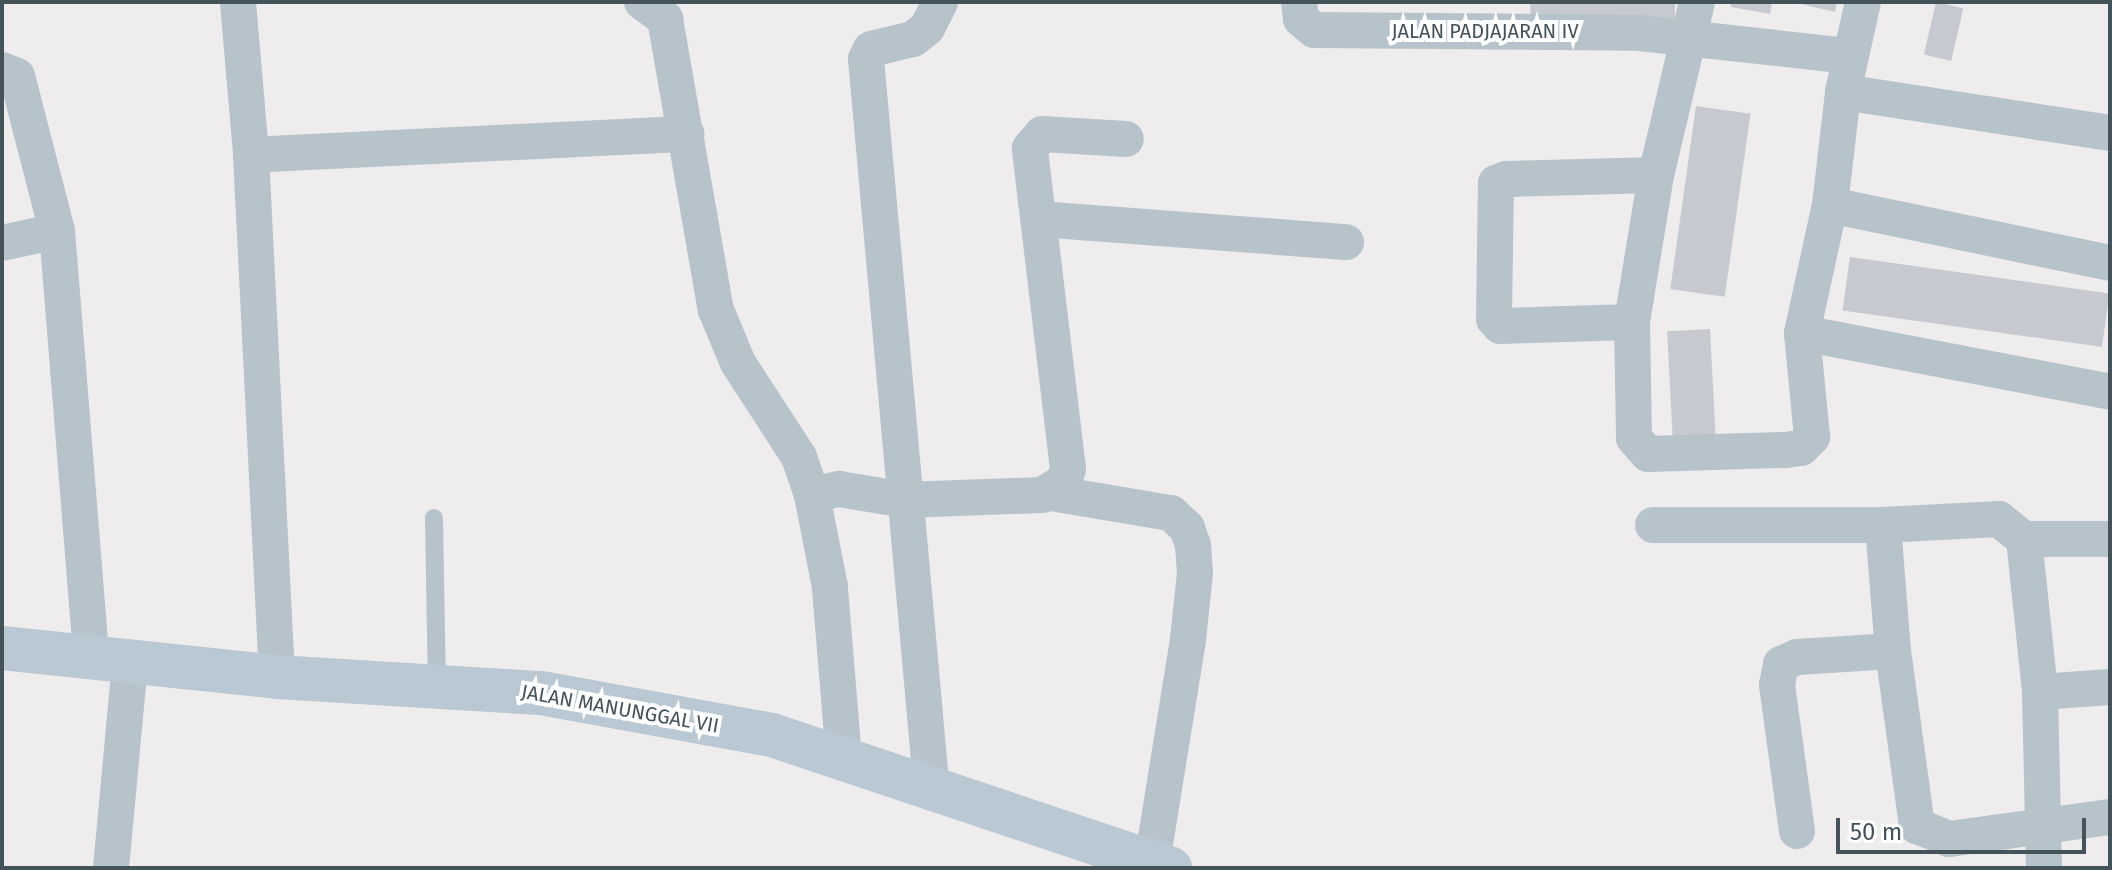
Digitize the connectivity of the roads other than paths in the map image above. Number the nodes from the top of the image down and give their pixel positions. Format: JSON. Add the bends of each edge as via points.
{"nodes":[{"id":1,"x":238,"y":2,"type":"edge"},
{"id":2,"x":940,"y":2,"type":"edge"},
{"id":3,"x":1299,"y":2,"type":"edge"},
{"id":4,"x":1697,"y":2,"type":"edge"},
{"id":5,"x":1863,"y":2,"type":"edge"},
{"id":6,"x":649,"y":3,"type":"edge"},
{"id":7,"x":1691,"y":39,"type":"junction"},
{"id":8,"x":1850,"y":56,"type":"junction"},
{"id":9,"x":2,"y":70,"type":"edge"},
{"id":10,"x":1843,"y":92,"type":"junction"},
{"id":11,"x":2110,"y":133,"type":"edge"},
{"id":12,"x":686,"y":134,"type":"junction"},
{"id":13,"x":1126,"y":139,"type":"dead end"},
{"id":14,"x":251,"y":155,"type":"junction"},
{"id":15,"x":1656,"y":175,"type":"junction"},
{"id":16,"x":1830,"y":205,"type":"junction"},
{"id":17,"x":1039,"y":219,"type":"junction"},
{"id":18,"x":57,"y":231,"type":"junction"},
{"id":19,"x":1346,"y":242,"type":"dead end"},
{"id":20,"x":2,"y":243,"type":"edge"},
{"id":21,"x":2110,"y":263,"type":"edge"},
{"id":22,"x":1632,"y":322,"type":"junction"},
{"id":23,"x":1802,"y":333,"type":"junction"},
{"id":24,"x":2110,"y":392,"type":"edge"},
{"id":25,"x":1051,"y":493,"type":"junction"},
{"id":26,"x":812,"y":495,"type":"junction"},
{"id":27,"x":905,"y":500,"type":"junction"},
{"id":28,"x":434,"y":518,"type":"dead end"},
{"id":29,"x":1653,"y":525,"type":"dead end"},
{"id":30,"x":1883,"y":525,"type":"junction"},
{"id":31,"x":2024,"y":539,"type":"junction"},
{"id":32,"x":2110,"y":539,"type":"edge"},
{"id":33,"x":2,"y":648,"type":"edge"},
{"id":34,"x":1893,"y":651,"type":"junction"},
{"id":35,"x":111,"y":660,"type":"junction"},
{"id":36,"x":277,"y":677,"type":"junction"},
{"id":37,"x":437,"y":684,"type":"junction"},
{"id":38,"x":2110,"y":687,"type":"edge"},
{"id":39,"x":2040,"y":692,"type":"junction"},
{"id":40,"x":844,"y":759,"type":"junction"},
{"id":41,"x":932,"y":793,"type":"junction"},
{"id":42,"x":2110,"y":817,"type":"edge"},
{"id":43,"x":2040,"y":824,"type":"junction"},
{"id":44,"x":1797,"y":831,"type":"dead end"},
{"id":45,"x":1161,"y":865,"type":"edge"},
{"id":46,"x":111,"y":868,"type":"edge"},
{"id":47,"x":2044,"y":868,"type":"edge"}],
"edges":[{"from":1,"to":14,"type":"street"},
{"from":2,"to":27,"type":"street","via":[[927,28],[913,39],[871,49],[866,59]]},
{"from":3,"to":7,"type":"street","name":"JALAN PADJAJARAN IV","via":[[1301,19],[1314,30],[1640,33]]},
{"from":4,"to":7,"type":"street"},
{"from":5,"to":8,"type":"street"},
{"from":6,"to":12,"type":"street","via":[[665,19]]},
{"from":7,"to":8,"type":"street","name":"JALAN PADJAJARAN IV"},
{"from":7,"to":15,"type":"street"},
{"from":8,"to":10,"type":"street"},
{"from":9,"to":18,"type":"street","via":[[17,76]]},
{"from":10,"to":11,"type":"street"},
{"from":10,"to":16,"type":"street"},
{"from":12,"to":14,"type":"street"},
{"from":12,"to":26,"type":"street","via":[[716,310],[738,363],[799,457]]},
{"from":13,"to":17,"type":"street","via":[[1035,137],[1030,148]]},
{"from":14,"to":36,"type":"street"},
{"from":15,"to":22,"type":"street"},
{"from":15,"to":22,"type":"street","via":[[1496,183],[1494,319],[1500,326]]},
{"from":16,"to":21,"type":"street"},
{"from":16,"to":23,"type":"street"},
{"from":17,"to":19,"type":"street"},
{"from":17,"to":25,"type":"street","via":[[1068,469],[1064,482]]},
{"from":18,"to":20,"type":"street"},
{"from":18,"to":35,"type":"street"},
{"from":22,"to":23,"type":"street","via":[[1634,438],[1648,454],[1786,450],[1808,444],[1812,437]]},
{"from":23,"to":24,"type":"street"},
{"from":25,"to":27,"type":"street"},
{"from":25,"to":45,"type":"street","via":[[1171,513],[1187,528],[1193,545],[1195,573]]},
{"from":26,"to":27,"type":"street","via":[[839,489]]},
{"from":26,"to":40,"type":"street","via":[[830,587]]},
{"from":27,"to":41,"type":"street"},
{"from":28,"to":37,"type":"lane"},
{"from":29,"to":30,"type":"street"},
{"from":30,"to":31,"type":"street","via":[[1999,519]]},
{"from":30,"to":34,"type":"street"},
{"from":31,"to":32,"type":"street"},
{"from":31,"to":39,"type":"street"},
{"from":33,"to":35,"type":"street","name":"JALAN MANUNGGAL VII"},
{"from":34,"to":43,"type":"street","via":[[1917,826],[1949,839]]},
{"from":34,"to":44,"type":"street","via":[[1797,657],[1781,664],[1777,685]]},
{"from":35,"to":36,"type":"street","name":"JALAN MANUNGGAL VII"},
{"from":35,"to":46,"type":"street"},
{"from":36,"to":37,"type":"street","name":"JALAN MANUNGGAL VII"},
{"from":37,"to":40,"type":"street","name":"JALAN MANUNGGAL VII","via":[[541,693],[772,735]]},
{"from":38,"to":39,"type":"street"},
{"from":39,"to":43,"type":"street"},
{"from":40,"to":41,"type":"street","name":"JALAN MANUNGGAL VII"},
{"from":41,"to":45,"type":"street","name":"JALAN MANUNGGAL VII"},
{"from":42,"to":43,"type":"street"},
{"from":43,"to":47,"type":"street"}]}
